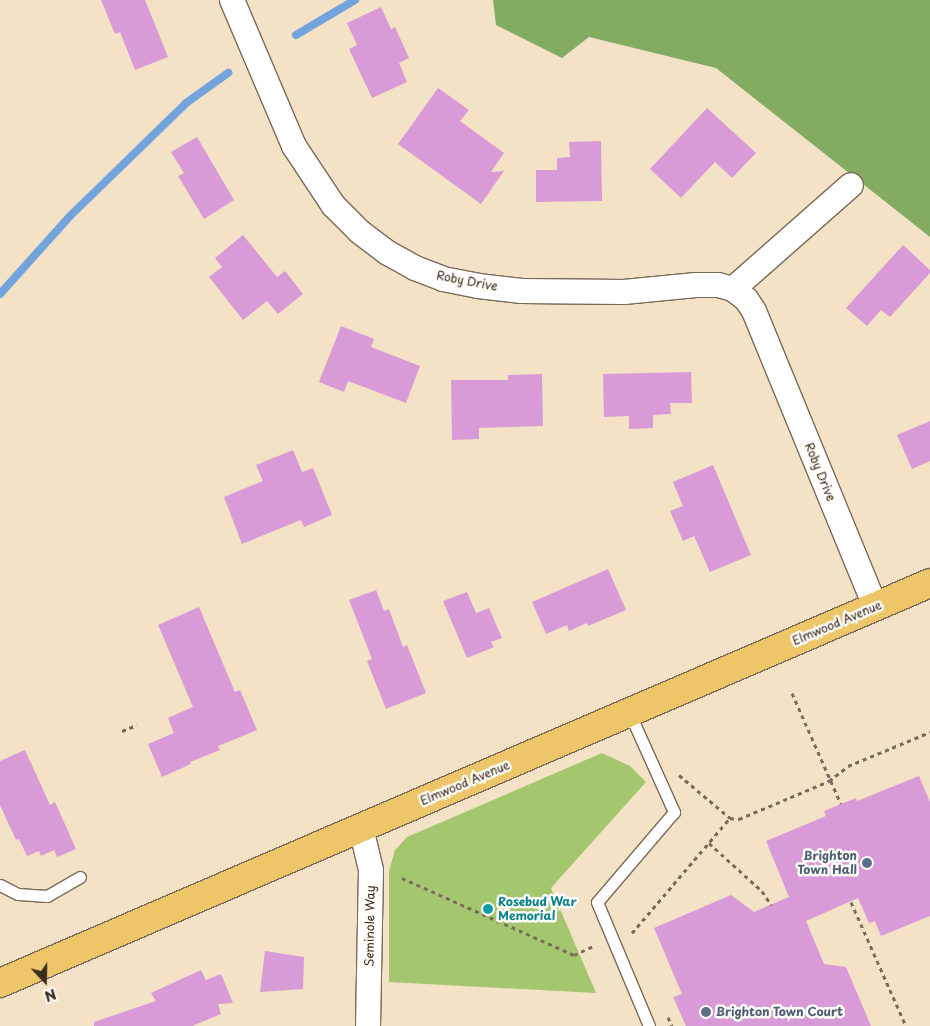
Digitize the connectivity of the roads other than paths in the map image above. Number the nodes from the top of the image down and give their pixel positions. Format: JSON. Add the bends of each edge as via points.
{"nodes":[{"id":1,"x":232,"y":0,"type":"edge"},
{"id":2,"x":851,"y":185,"type":"dead end"},
{"id":3,"x":734,"y":289,"type":"junction"},
{"id":4,"x":930,"y":583,"type":"edge"},
{"id":5,"x":875,"y":606,"type":"junction"},
{"id":6,"x":629,"y":712,"type":"junction"},
{"id":7,"x":361,"y":828,"type":"junction"},
{"id":8,"x":80,"y":877,"type":"dead end"},
{"id":9,"x":0,"y":885,"type":"edge"},
{"id":10,"x":0,"y":983,"type":"edge"},
{"id":11,"x":368,"y":1026,"type":"edge"},
{"id":12,"x":648,"y":1026,"type":"edge"}],
"edges":[{"from":1,"to":3,"type":"street","name":"Roby Drive","via":[[294,146],[313,178],[332,205],[388,253],[443,279],[513,290],[624,292],[696,285]]},
{"from":2,"to":3,"type":"street"},
{"from":3,"to":5,"type":"street","name":"Roby Drive","via":[[754,311]]},
{"from":4,"to":5,"type":"main road","name":"Elmwood Avenue"},
{"from":5,"to":6,"type":"main road","name":"Elmwood Avenue"},
{"from":6,"to":7,"type":"main road","name":"Elmwood Avenue"},
{"from":6,"to":12,"type":"lane","via":[[674,812],[597,902]]},
{"from":7,"to":10,"type":"main road","name":"Elmwood Avenue"},
{"from":7,"to":11,"type":"street","name":"Seminole Way","via":[[370,870]]},
{"from":8,"to":9,"type":"lane","via":[[47,896],[18,894]]}]}
